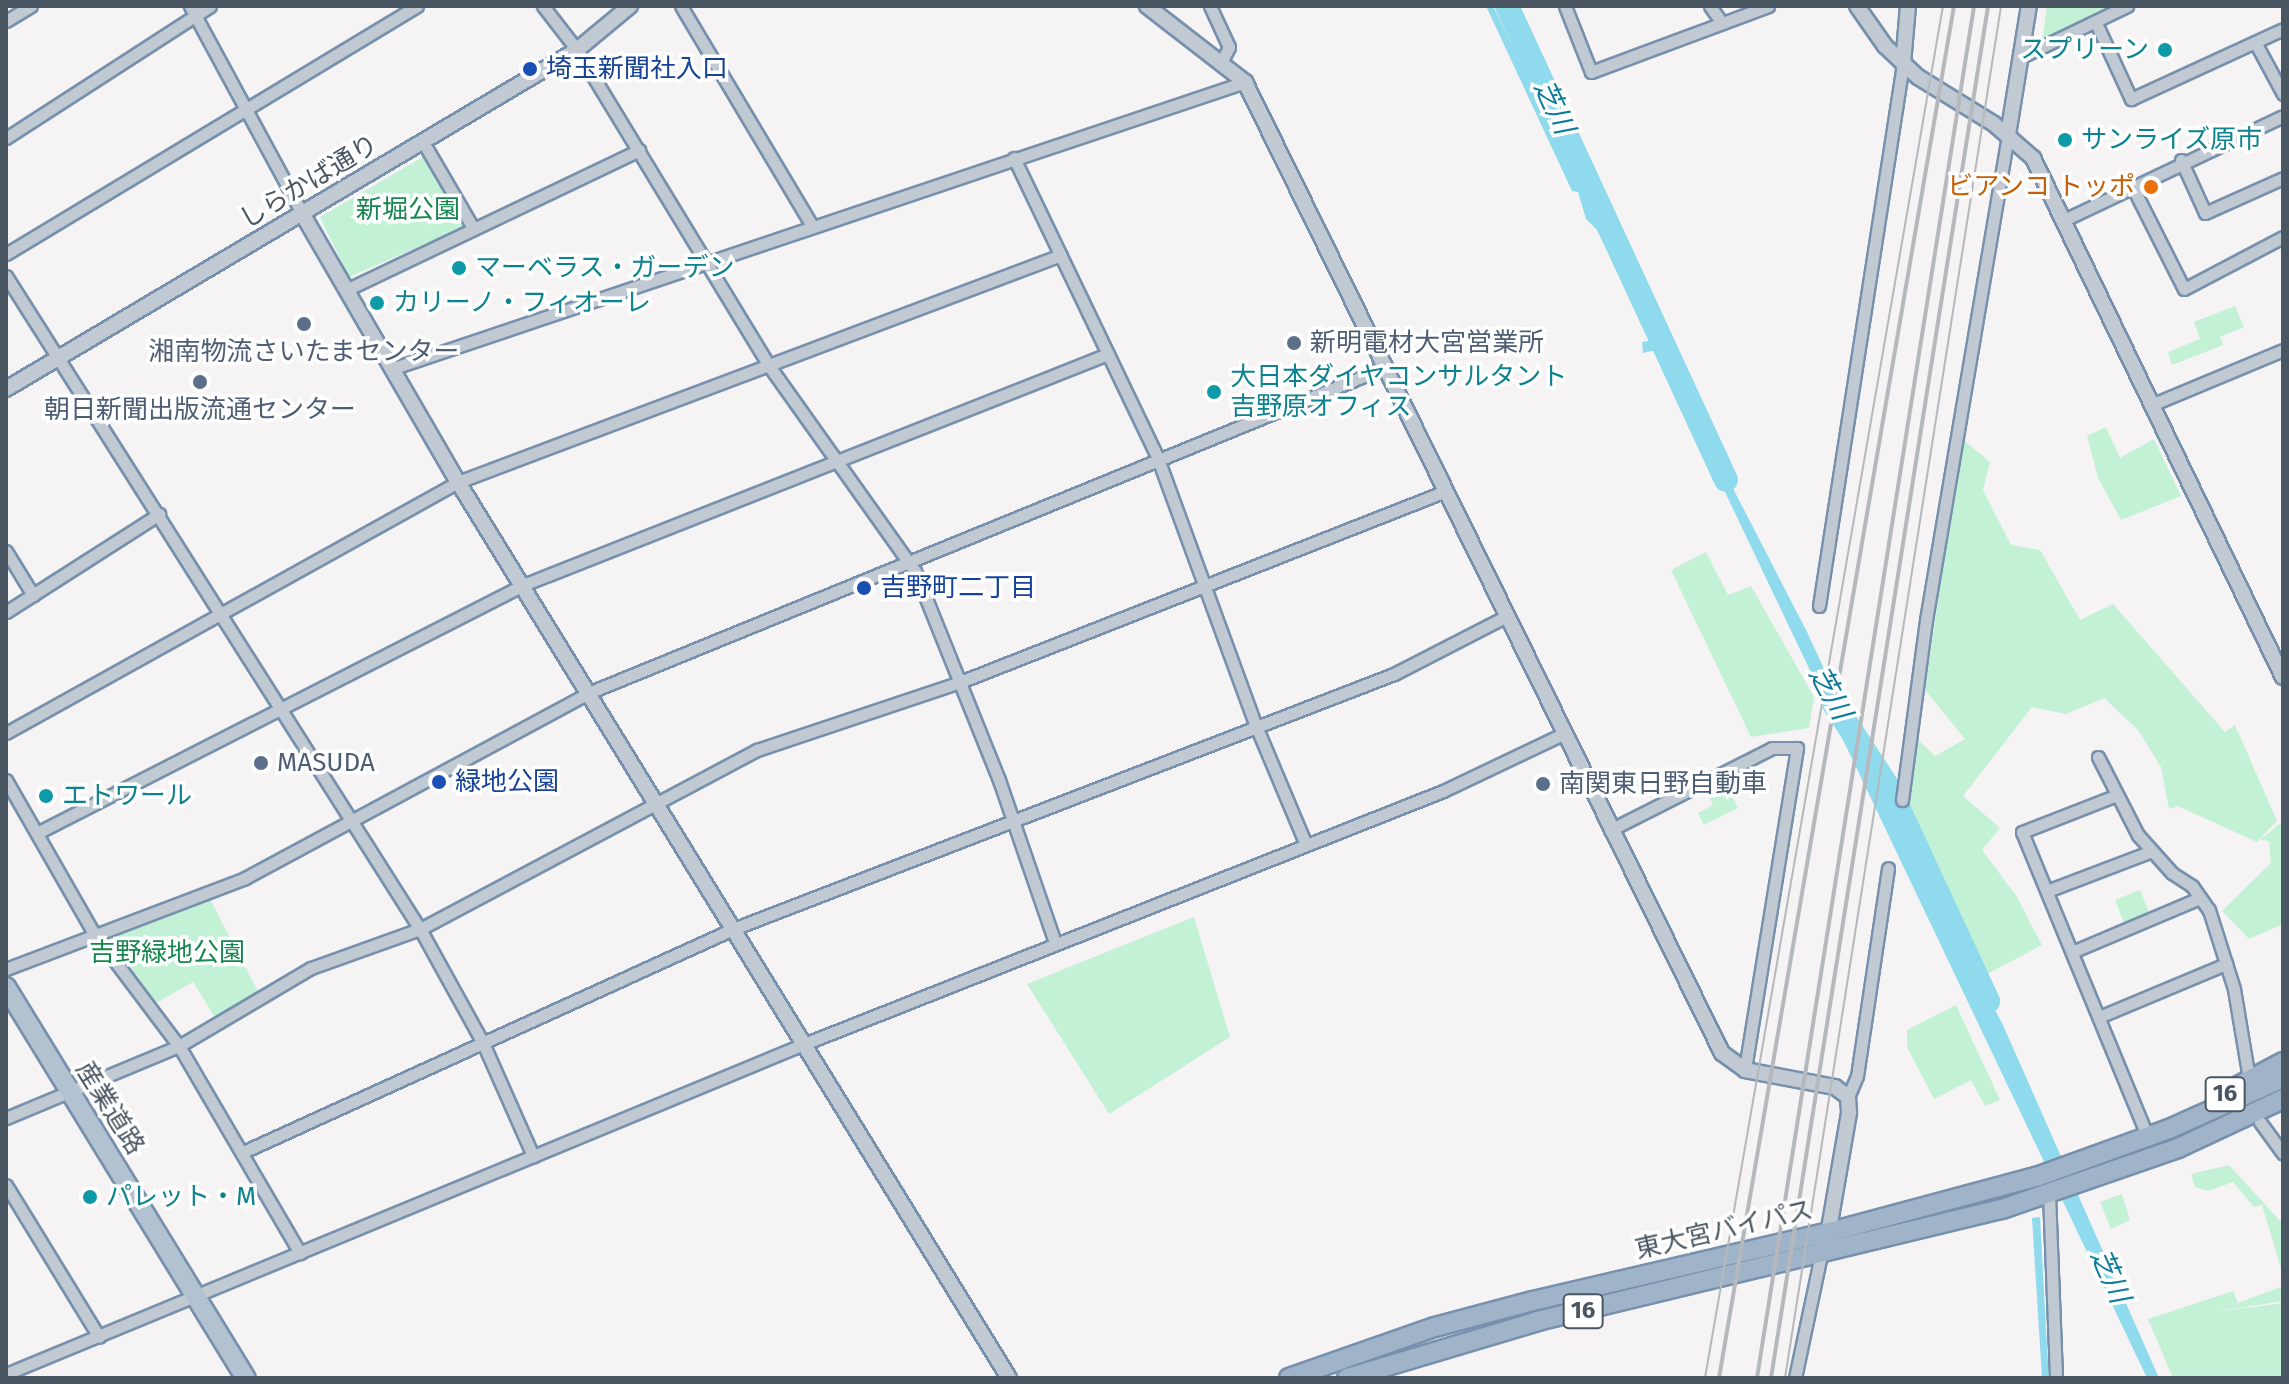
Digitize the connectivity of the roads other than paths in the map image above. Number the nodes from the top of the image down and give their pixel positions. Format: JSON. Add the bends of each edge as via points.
{"nodes":[{"id":1,"x":31,"y":6,"type":"edge"},
{"id":2,"x":210,"y":6,"type":"edge"},
{"id":3,"x":417,"y":6,"type":"edge"},
{"id":4,"x":543,"y":6,"type":"edge"},
{"id":5,"x":630,"y":6,"type":"edge"},
{"id":6,"x":681,"y":6,"type":"edge"},
{"id":7,"x":1147,"y":6,"type":"edge"},
{"id":8,"x":1210,"y":6,"type":"edge"},
{"id":9,"x":1565,"y":6,"type":"edge"},
{"id":10,"x":1710,"y":6,"type":"edge"},
{"id":11,"x":1768,"y":6,"type":"edge"},
{"id":12,"x":1857,"y":6,"type":"edge"},
{"id":13,"x":1908,"y":6,"type":"edge"},
{"id":14,"x":2029,"y":6,"type":"edge"},
{"id":15,"x":2127,"y":6,"type":"edge"},
{"id":16,"x":193,"y":11,"type":"edge"},
{"id":17,"x":6,"y":21,"type":"edge"},
{"id":18,"x":1722,"y":23,"type":"junction"},
{"id":19,"x":2096,"y":23,"type":"junction"},
{"id":20,"x":2283,"y":29,"type":"edge"},
{"id":21,"x":2255,"y":42,"type":"junction"},
{"id":22,"x":577,"y":50,"type":"junction"},
{"id":23,"x":2021,"y":57,"type":"junction"},
{"id":24,"x":1222,"y":61,"type":"junction"},
{"id":25,"x":1903,"y":64,"type":"junction"},
{"id":26,"x":1245,"y":82,"type":"junction"},
{"id":27,"x":2283,"y":94,"type":"edge"},
{"id":28,"x":247,"y":109,"type":"junction"},
{"id":29,"x":2283,"y":116,"type":"edge"},
{"id":30,"x":2008,"y":135,"type":"junction"},
{"id":31,"x":6,"y":138,"type":"edge"},
{"id":32,"x":423,"y":142,"type":"junction"},
{"id":33,"x":639,"y":150,"type":"junction"},
{"id":34,"x":1014,"y":158,"type":"junction"},
{"id":35,"x":2181,"y":160,"type":"junction"},
{"id":36,"x":2283,"y":178,"type":"edge"},
{"id":37,"x":2132,"y":186,"type":"junction"},
{"id":38,"x":303,"y":215,"type":"junction"},
{"id":39,"x":2064,"y":220,"type":"junction"},
{"id":40,"x":812,"y":226,"type":"junction"},
{"id":41,"x":473,"y":228,"type":"junction"},
{"id":42,"x":2283,"y":237,"type":"edge"},
{"id":43,"x":6,"y":254,"type":"edge"},
{"id":44,"x":1061,"y":255,"type":"junction"},
{"id":45,"x":705,"y":262,"type":"junction"},
{"id":46,"x":6,"y":276,"type":"edge"},
{"id":47,"x":346,"y":290,"type":"junction"},
{"id":48,"x":2283,"y":350,"type":"edge"},
{"id":49,"x":1108,"y":354,"type":"junction"},
{"id":50,"x":58,"y":359,"type":"junction"},
{"id":51,"x":767,"y":363,"type":"junction"},
{"id":52,"x":1386,"y":367,"type":"junction"},
{"id":53,"x":391,"y":369,"type":"junction"},
{"id":54,"x":6,"y":389,"type":"edge"},
{"id":55,"x":2151,"y":405,"type":"junction"},
{"id":56,"x":1157,"y":456,"type":"junction"},
{"id":57,"x":837,"y":463,"type":"junction"},
{"id":58,"x":458,"y":482,"type":"junction"},
{"id":59,"x":1446,"y":491,"type":"junction"},
{"id":60,"x":159,"y":514,"type":"junction"},
{"id":61,"x":6,"y":551,"type":"edge"},
{"id":62,"x":909,"y":560,"type":"junction"},
{"id":63,"x":1205,"y":584,"type":"junction"},
{"id":64,"x":523,"y":585,"type":"junction"},
{"id":65,"x":33,"y":595,"type":"junction"},
{"id":66,"x":1819,"y":606,"type":"dead end"},
{"id":67,"x":6,"y":612,"type":"edge"},
{"id":68,"x":221,"y":612,"type":"junction"},
{"id":69,"x":1507,"y":616,"type":"junction"},
{"id":70,"x":2283,"y":677,"type":"edge"},
{"id":71,"x":960,"y":682,"type":"junction"},
{"id":72,"x":588,"y":693,"type":"junction"},
{"id":73,"x":283,"y":712,"type":"junction"},
{"id":74,"x":1256,"y":726,"type":"junction"},
{"id":75,"x":6,"y":733,"type":"edge"},
{"id":76,"x":1563,"y":734,"type":"junction"},
{"id":77,"x":2098,"y":757,"type":"dead end"},
{"id":78,"x":6,"y":780,"type":"edge"},
{"id":79,"x":2117,"y":795,"type":"junction"},
{"id":80,"x":1902,"y":800,"type":"dead end"},
{"id":81,"x":656,"y":805,"type":"junction"},
{"id":82,"x":1013,"y":819,"type":"junction"},
{"id":83,"x":350,"y":821,"type":"junction"},
{"id":84,"x":1610,"y":830,"type":"junction"},
{"id":85,"x":37,"y":833,"type":"junction"},
{"id":86,"x":1306,"y":845,"type":"junction"},
{"id":87,"x":2152,"y":851,"type":"junction"},
{"id":88,"x":1888,"y":868,"type":"dead end"},
{"id":89,"x":2047,"y":891,"type":"junction"},
{"id":90,"x":2200,"y":898,"type":"junction"},
{"id":91,"x":420,"y":929,"type":"junction"},
{"id":92,"x":733,"y":929,"type":"junction"},
{"id":93,"x":93,"y":932,"type":"junction"},
{"id":94,"x":1055,"y":943,"type":"junction"},
{"id":95,"x":2072,"y":952,"type":"junction"},
{"id":96,"x":2226,"y":964,"type":"junction"},
{"id":97,"x":6,"y":969,"type":"edge"},
{"id":98,"x":6,"y":987,"type":"edge"},
{"id":99,"x":2099,"y":1017,"type":"junction"},
{"id":100,"x":483,"y":1043,"type":"junction"},
{"id":101,"x":804,"y":1044,"type":"junction"},
{"id":102,"x":179,"y":1046,"type":"junction"},
{"id":103,"x":2283,"y":1062,"type":"edge"},
{"id":104,"x":1745,"y":1070,"type":"junction"},
{"id":105,"x":2283,"y":1078,"type":"edge"},
{"id":106,"x":2249,"y":1079,"type":"junction"},
{"id":107,"x":69,"y":1091,"type":"junction"},
{"id":108,"x":1848,"y":1097,"type":"junction"},
{"id":109,"x":2283,"y":1099,"type":"edge"},
{"id":110,"x":2283,"y":1112,"type":"edge"},
{"id":111,"x":6,"y":1118,"type":"edge"},
{"id":112,"x":2260,"y":1122,"type":"junction"},
{"id":113,"x":2169,"y":1129,"type":"junction"},
{"id":114,"x":2148,"y":1137,"type":"junction"},
{"id":115,"x":2178,"y":1148,"type":"junction"},
{"id":116,"x":243,"y":1152,"type":"junction"},
{"id":117,"x":2283,"y":1154,"type":"edge"},
{"id":118,"x":533,"y":1156,"type":"junction"},
{"id":119,"x":6,"y":1185,"type":"edge"},
{"id":120,"x":2049,"y":1194,"type":"junction"},
{"id":121,"x":1830,"y":1232,"type":"junction"},
{"id":122,"x":300,"y":1253,"type":"junction"},
{"id":123,"x":1821,"y":1255,"type":"junction"},
{"id":124,"x":196,"y":1295,"type":"junction"},
{"id":125,"x":99,"y":1337,"type":"junction"},
{"id":126,"x":6,"y":1374,"type":"edge"},
{"id":127,"x":245,"y":1376,"type":"edge"},
{"id":128,"x":1009,"y":1378,"type":"edge"},
{"id":129,"x":1289,"y":1378,"type":"edge"},
{"id":130,"x":1347,"y":1378,"type":"edge"},
{"id":131,"x":1795,"y":1378,"type":"edge"},
{"id":132,"x":2056,"y":1378,"type":"edge"}],
"edges":[{"from":1,"to":17,"type":"street"},
{"from":2,"to":16,"type":"street"},
{"from":3,"to":28,"type":"street"},
{"from":4,"to":22,"type":"street"},
{"from":5,"to":22,"type":"street","name":"しらかば通り"},
{"from":6,"to":40,"type":"street"},
{"from":7,"to":24,"type":"street"},
{"from":8,"to":24,"type":"street","via":[[1229,47]]},
{"from":9,"to":18,"type":"street","via":[[1591,72]]},
{"from":10,"to":18,"type":"street"},
{"from":11,"to":18,"type":"street"},
{"from":12,"to":25,"type":"street"},
{"from":13,"to":25,"type":"street"},
{"from":14,"to":23,"type":"street"},
{"from":15,"to":19,"type":"street"},
{"from":16,"to":28,"type":"street"},
{"from":16,"to":31,"type":"street"},
{"from":19,"to":21,"type":"street","via":[[2131,99]]},
{"from":19,"to":23,"type":"street"},
{"from":20,"to":21,"type":"street"},
{"from":21,"to":27,"type":"street"},
{"from":22,"to":32,"type":"street","name":"しらかば通り"},
{"from":22,"to":33,"type":"street"},
{"from":23,"to":30,"type":"street"},
{"from":24,"to":26,"type":"street"},
{"from":25,"to":30,"type":"street"},
{"from":25,"to":66,"type":"street"},
{"from":26,"to":34,"type":"street"},
{"from":26,"to":52,"type":"street"},
{"from":28,"to":38,"type":"street"},
{"from":28,"to":43,"type":"street"},
{"from":29,"to":35,"type":"street"},
{"from":30,"to":39,"type":"street","via":[[2033,158]]},
{"from":30,"to":80,"type":"street","via":[[1926,620]]},
{"from":32,"to":38,"type":"street","name":"しらかば通り"},
{"from":32,"to":41,"type":"street"},
{"from":33,"to":41,"type":"street"},
{"from":33,"to":45,"type":"street"},
{"from":34,"to":40,"type":"street"},
{"from":34,"to":44,"type":"street"},
{"from":35,"to":36,"type":"street","via":[[2205,213]]},
{"from":35,"to":37,"type":"street"},
{"from":37,"to":39,"type":"street"},
{"from":37,"to":42,"type":"street","via":[[2184,289]]},
{"from":38,"to":47,"type":"street"},
{"from":38,"to":50,"type":"street","name":"しらかば通り"},
{"from":39,"to":55,"type":"street"},
{"from":40,"to":45,"type":"street"},
{"from":41,"to":47,"type":"street"},
{"from":44,"to":49,"type":"street"},
{"from":44,"to":51,"type":"street"},
{"from":45,"to":51,"type":"street"},
{"from":45,"to":53,"type":"street"},
{"from":46,"to":50,"type":"street"},
{"from":47,"to":53,"type":"street"},
{"from":48,"to":55,"type":"street"},
{"from":49,"to":56,"type":"street"},
{"from":49,"to":57,"type":"street"},
{"from":50,"to":54,"type":"street","name":"しらかば通り"},
{"from":50,"to":60,"type":"street"},
{"from":51,"to":57,"type":"street"},
{"from":51,"to":58,"type":"street"},
{"from":52,"to":56,"type":"street"},
{"from":52,"to":59,"type":"street"},
{"from":53,"to":58,"type":"street"},
{"from":55,"to":70,"type":"street"},
{"from":56,"to":62,"type":"street"},
{"from":56,"to":63,"type":"street"},
{"from":57,"to":62,"type":"street"},
{"from":57,"to":64,"type":"street"},
{"from":58,"to":64,"type":"street"},
{"from":58,"to":68,"type":"street"},
{"from":59,"to":63,"type":"street"},
{"from":59,"to":69,"type":"street"},
{"from":60,"to":65,"type":"street"},
{"from":60,"to":68,"type":"street"},
{"from":61,"to":65,"type":"street"},
{"from":62,"to":71,"type":"street"},
{"from":62,"to":72,"type":"street"},
{"from":63,"to":71,"type":"street"},
{"from":63,"to":74,"type":"street"},
{"from":64,"to":72,"type":"street"},
{"from":64,"to":73,"type":"street"},
{"from":65,"to":67,"type":"street"},
{"from":68,"to":73,"type":"street"},
{"from":68,"to":75,"type":"street"},
{"from":69,"to":74,"type":"street","via":[[1394,674]]},
{"from":69,"to":76,"type":"street"},
{"from":71,"to":81,"type":"street","via":[[757,750]]},
{"from":71,"to":82,"type":"street"},
{"from":72,"to":81,"type":"street"},
{"from":72,"to":83,"type":"street"},
{"from":73,"to":83,"type":"street"},
{"from":73,"to":85,"type":"street"},
{"from":74,"to":82,"type":"street"},
{"from":74,"to":86,"type":"street"},
{"from":76,"to":84,"type":"street"},
{"from":76,"to":86,"type":"street","via":[[1443,791]]},
{"from":77,"to":79,"type":"street"},
{"from":78,"to":85,"type":"street"},
{"from":79,"to":87,"type":"street"},
{"from":79,"to":89,"type":"street","via":[[2022,832]]},
{"from":81,"to":91,"type":"street"},
{"from":81,"to":92,"type":"street"},
{"from":82,"to":92,"type":"street"},
{"from":82,"to":94,"type":"street"},
{"from":83,"to":91,"type":"street"},
{"from":83,"to":93,"type":"street","via":[[245,878]]},
{"from":84,"to":104,"type":"street","via":[[1712,1038]]},
{"from":84,"to":104,"type":"street","via":[[1772,748],[1797,748]]},
{"from":85,"to":93,"type":"street"},
{"from":86,"to":94,"type":"street"},
{"from":87,"to":89,"type":"street"},
{"from":87,"to":90,"type":"street"},
{"from":88,"to":108,"type":"street","via":[[1857,1076]]},
{"from":89,"to":95,"type":"street"},
{"from":90,"to":95,"type":"street"},
{"from":90,"to":96,"type":"street"},
{"from":91,"to":100,"type":"street"},
{"from":91,"to":102,"type":"street","via":[[311,968]]},
{"from":92,"to":100,"type":"street"},
{"from":92,"to":101,"type":"street"},
{"from":93,"to":97,"type":"street"},
{"from":93,"to":102,"type":"street"},
{"from":94,"to":101,"type":"street"},
{"from":95,"to":99,"type":"street"},
{"from":96,"to":99,"type":"street"},
{"from":96,"to":106,"type":"street"},
{"from":98,"to":107,"type":"main road","name":"産業道路"},
{"from":99,"to":114,"type":"street"},
{"from":100,"to":116,"type":"street"},
{"from":100,"to":118,"type":"street"},
{"from":101,"to":118,"type":"street"},
{"from":101,"to":128,"type":"street"},
{"from":102,"to":107,"type":"street"},
{"from":102,"to":116,"type":"street"},
{"from":103,"to":106,"type":"highway","name":"東大宮バイパス","number":"16"},
{"from":104,"to":108,"type":"street","via":[[1835,1087]]},
{"from":105,"to":113,"type":"highway","name":"東大宮バイパス","number":"16"},
{"from":106,"to":113,"type":"highway","name":"東大宮バイパス","number":"16"},
{"from":107,"to":111,"type":"street"},
{"from":107,"to":124,"type":"main road","name":"産業道路"},
{"from":108,"to":121,"type":"street"},
{"from":109,"to":115,"type":"highway","name":"東大宮バイパス","number":"16"},
{"from":110,"to":112,"type":"highway","name":"東大宮バイパス","number":"16"},
{"from":112,"to":115,"type":"highway","name":"東大宮バイパス","number":"16"},
{"from":112,"to":117,"type":"street"},
{"from":113,"to":114,"type":"highway","name":"東大宮バイパス","number":"16"},
{"from":114,"to":121,"type":"highway","name":"東大宮バイパス","number":"16","via":[[2039,1176]]},
{"from":115,"to":120,"type":"highway","name":"東大宮バイパス","number":"16"},
{"from":116,"to":122,"type":"street"},
{"from":118,"to":122,"type":"street"},
{"from":119,"to":125,"type":"street"},
{"from":120,"to":123,"type":"highway","name":"東大宮バイパス","number":"16"},
{"from":120,"to":132,"type":"street"},
{"from":121,"to":123,"type":"street"},
{"from":121,"to":129,"type":"highway","name":"東大宮バイパス","number":"16","via":[[1435,1327]]},
{"from":122,"to":124,"type":"street"},
{"from":123,"to":130,"type":"highway","name":"東大宮バイパス","number":"16","via":[[1524,1325]]},
{"from":123,"to":131,"type":"street"},
{"from":124,"to":125,"type":"street"},
{"from":124,"to":127,"type":"main road","name":"産業道路"},
{"from":125,"to":126,"type":"street"}]}
